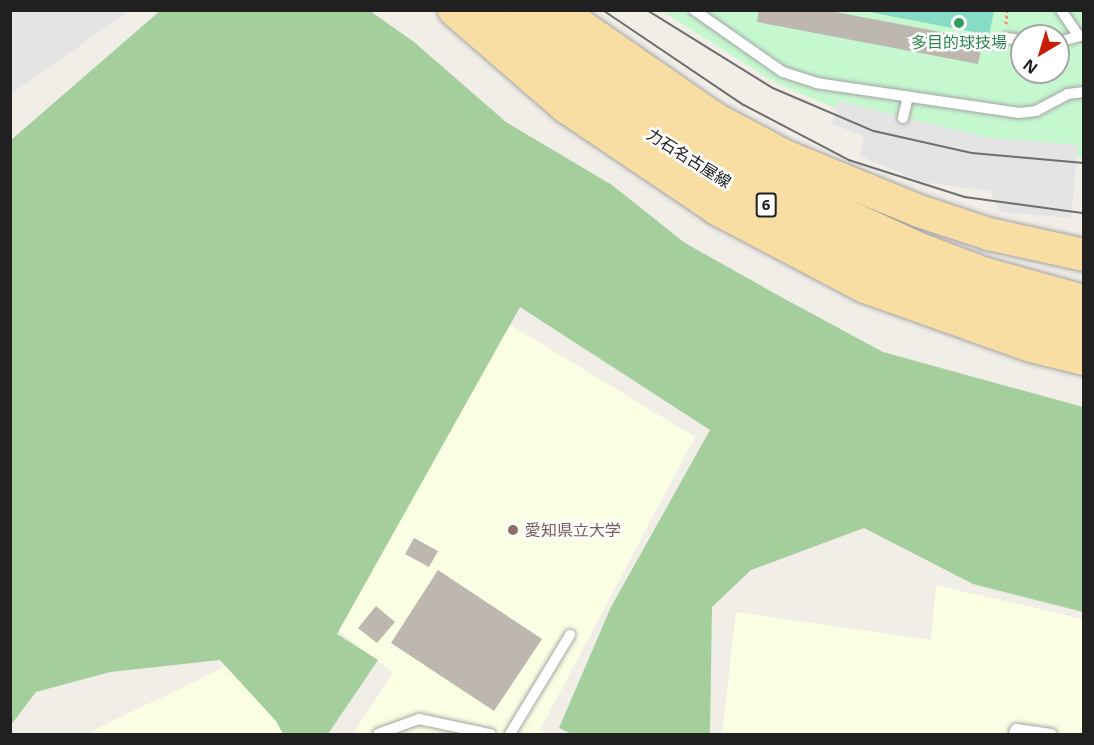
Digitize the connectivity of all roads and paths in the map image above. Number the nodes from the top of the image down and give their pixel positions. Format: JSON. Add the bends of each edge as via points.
{"nodes":[{"id":1,"x":454,"y":10,"type":"edge"},
{"id":2,"x":486,"y":10,"type":"edge"},
{"id":3,"x":522,"y":10,"type":"edge"},
{"id":4,"x":558,"y":10,"type":"edge"},
{"id":5,"x":694,"y":10,"type":"edge"},
{"id":6,"x":1061,"y":10,"type":"edge"},
{"id":7,"x":1082,"y":36,"type":"edge"},
{"id":8,"x":1006,"y":38,"type":"dead end"},
{"id":9,"x":1010,"y":38,"type":"edge"},
{"id":10,"x":1083,"y":92,"type":"edge"},
{"id":11,"x":908,"y":97,"type":"junction"},
{"id":12,"x":903,"y":118,"type":"dead end"},
{"id":13,"x":1081,"y":251,"type":"edge"},
{"id":14,"x":1083,"y":301,"type":"edge"},
{"id":15,"x":1083,"y":327,"type":"edge"},
{"id":16,"x":1083,"y":358,"type":"edge"},
{"id":17,"x":570,"y":635,"type":"dead end"},
{"id":18,"x":378,"y":735,"type":"edge"},
{"id":19,"x":490,"y":735,"type":"edge"},
{"id":20,"x":510,"y":735,"type":"edge"},
{"id":21,"x":1014,"y":735,"type":"edge"},
{"id":22,"x":1052,"y":735,"type":"edge"}],
"edges":[{"from":1,"to":16,"type":"main road","number":"6","via":[[566,107],[717,209],[865,287],[1031,346]]},
{"from":2,"to":15,"type":"main road","name":"力石名古屋線","number":"6","via":[[638,127],[773,209],[915,275],[997,304]]},
{"from":3,"to":14,"type":"main road","name":"力石名古屋線","number":"6","via":[[646,105],[776,183],[922,250],[986,274]]},
{"from":4,"to":13,"type":"main road","via":[[714,118],[784,156],[919,211],[989,234]]},
{"from":5,"to":11,"type":"lane","via":[[760,58],[798,79]]},
{"from":6,"to":7,"type":"lane"},
{"from":8,"to":9,"type":"lane"},
{"from":10,"to":11,"type":"lane","via":[[1068,94],[1036,111],[1018,113]]},
{"from":11,"to":12,"type":"lane"},
{"from":17,"to":20,"type":"lane"},
{"from":18,"to":19,"type":"lane","via":[[419,719]]},
{"from":21,"to":22,"type":"lane","via":[[1016,729]]}]}
